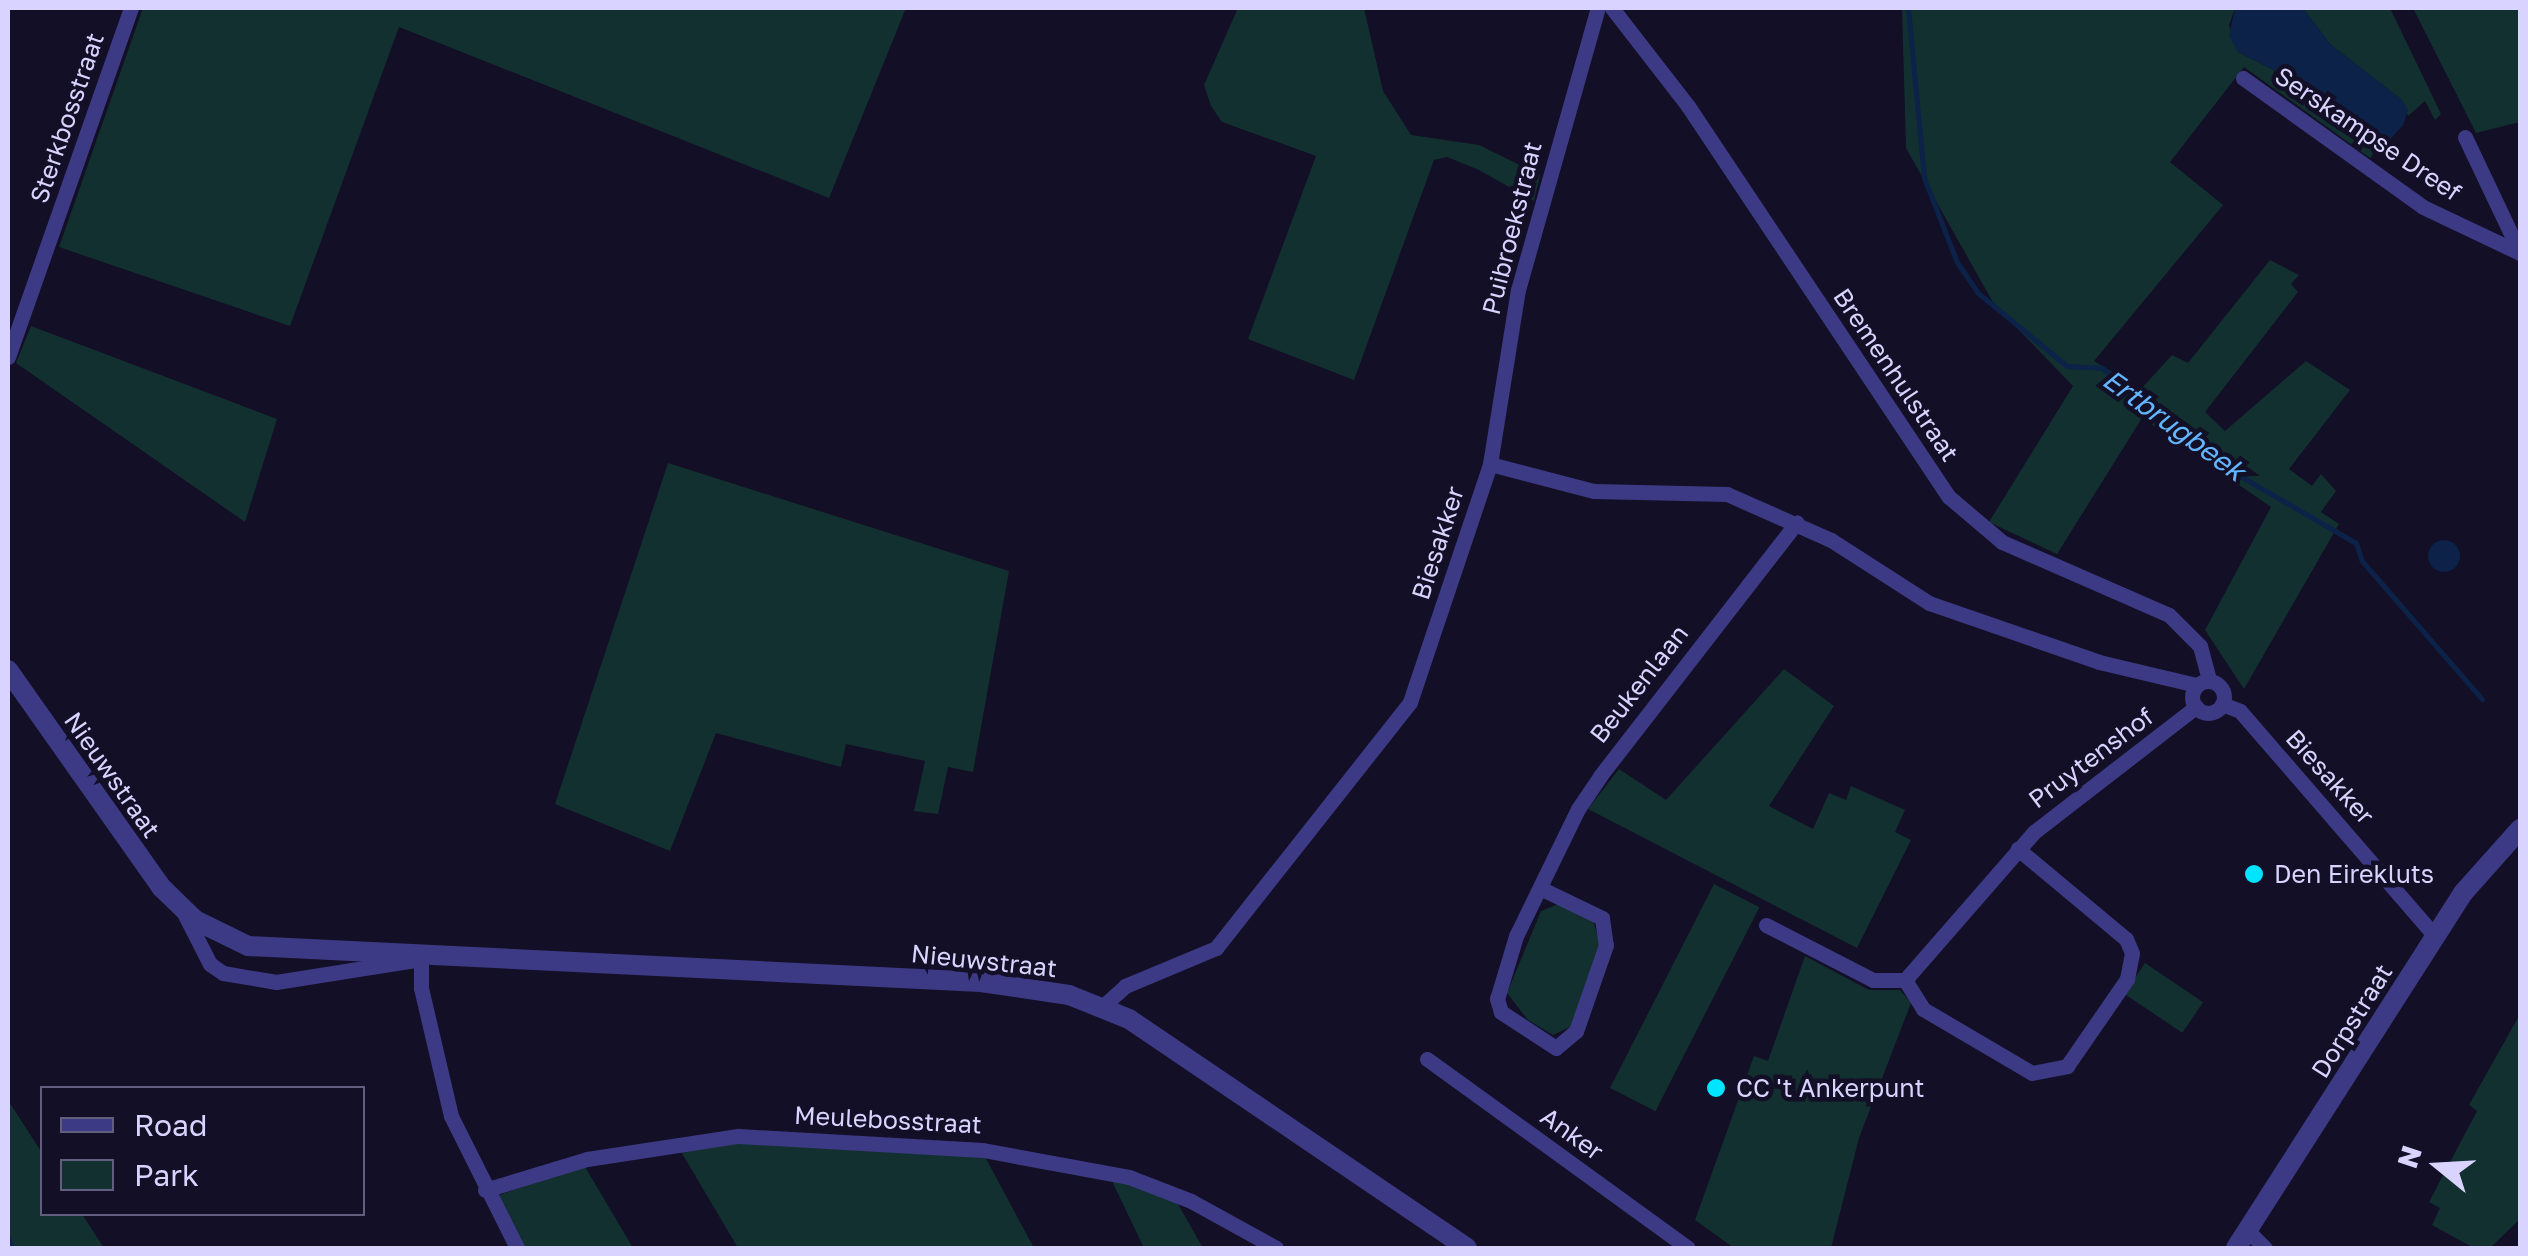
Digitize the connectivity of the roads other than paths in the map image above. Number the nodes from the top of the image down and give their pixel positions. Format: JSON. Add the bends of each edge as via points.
{"nodes":[{"id":1,"x":132,"y":8,"type":"edge"},
{"id":2,"x":1598,"y":8,"type":"edge"},
{"id":3,"x":1612,"y":8,"type":"edge"},
{"id":4,"x":2242,"y":78,"type":"dead end"},
{"id":5,"x":2464,"y":137,"type":"dead end"},
{"id":6,"x":8,"y":357,"type":"edge"},
{"id":7,"x":1490,"y":464,"type":"junction"},
{"id":8,"x":1796,"y":522,"type":"junction"},
{"id":9,"x":8,"y":670,"type":"edge"},
{"id":10,"x":2202,"y":683,"type":"junction"},
{"id":11,"x":2222,"y":704,"type":"junction"},
{"id":12,"x":2196,"y":707,"type":"junction"},
{"id":13,"x":2520,"y":829,"type":"edge"},
{"id":14,"x":2018,"y":849,"type":"junction"},
{"id":15,"x":1540,"y":888,"type":"junction"},
{"id":16,"x":180,"y":906,"type":"junction"},
{"id":17,"x":1766,"y":925,"type":"dead end"},
{"id":18,"x":2435,"y":936,"type":"junction"},
{"id":19,"x":421,"y":959,"type":"junction"},
{"id":20,"x":1904,"y":980,"type":"junction"},
{"id":21,"x":1102,"y":1006,"type":"junction"},
{"id":22,"x":1427,"y":1059,"type":"dead end"},
{"id":23,"x":484,"y":1190,"type":"junction"},
{"id":24,"x":2242,"y":1240,"type":"edge"},
{"id":25,"x":516,"y":1248,"type":"edge"},
{"id":26,"x":1276,"y":1248,"type":"edge"},
{"id":27,"x":1467,"y":1248,"type":"edge"},
{"id":28,"x":1688,"y":1248,"type":"edge"},
{"id":29,"x":2265,"y":1248,"type":"edge"}],
"edges":[{"from":1,"to":6,"type":"street","name":"Sterkbosstraat"},
{"from":2,"to":7,"type":"street","name":"Puibroekstraat","via":[[1518,290]]},
{"from":3,"to":10,"type":"street","name":"Bremenhulstraat","via":[[1656,61],[1949,497],[2002,542],[2169,615],[2200,646]]},
{"from":4,"to":5,"type":"street","name":"Serskampse Dreef","via":[[2423,207],[2520,253]]},
{"from":7,"to":8,"type":"street","name":"Biesakker","via":[[1582,490],[1727,494]]},
{"from":7,"to":21,"type":"street","name":"Biesakker","via":[[1420,679],[1403,712],[1216,948],[1125,986]]},
{"from":8,"to":10,"type":"street","name":"Biesakker","via":[[1930,603],[2111,666]]},
{"from":8,"to":15,"type":"street","name":"Beukenlaan","via":[[1600,776]]},
{"from":9,"to":16,"type":"street","name":"Nieuwstraat"},
{"from":10,"to":11,"type":"street","name":"Biesakker","via":[[2222,688]]},
{"from":10,"to":12,"type":"street"},
{"from":11,"to":12,"type":"street","via":[[2210,713]]},
{"from":11,"to":18,"type":"street","name":"Biesakker","via":[[2240,711]]},
{"from":12,"to":14,"type":"street","name":"Pruytenshof"},
{"from":13,"to":18,"type":"street","name":"Dorpstraat","via":[[2480,868]]},
{"from":14,"to":20,"type":"street","name":"Pruytenshof"},
{"from":14,"to":20,"type":"street","via":[[2126,939],[2134,966],[2057,1072],[2032,1073],[1923,1009]]},
{"from":15,"to":15,"type":"street","name":"Beukenlaan","via":[[1496,999],[1502,1012],[1556,1048],[1576,1031],[1606,945],[1602,918]]},
{"from":16,"to":19,"type":"street","name":"Nieuwstraat","via":[[248,946]]},
{"from":16,"to":19,"type":"street","name":"Nieuwstraat","via":[[210,964],[223,973],[276,982]]},
{"from":17,"to":20,"type":"street","via":[[1873,980]]},
{"from":18,"to":24,"type":"street","name":"Dorpstraat"},
{"from":19,"to":21,"type":"street","name":"Nieuwstraat","via":[[981,982]]},
{"from":19,"to":23,"type":"street","via":[[438,1072]]},
{"from":21,"to":27,"type":"street","name":"Nieuwstraat"},
{"from":22,"to":28,"type":"street","name":"Anker"},
{"from":23,"to":25,"type":"street"},
{"from":23,"to":26,"type":"street","name":"Meulebosstraat","via":[[587,1159],[738,1136],[983,1150],[1129,1177],[1191,1201]]},
{"from":24,"to":29,"type":"street"}]}
